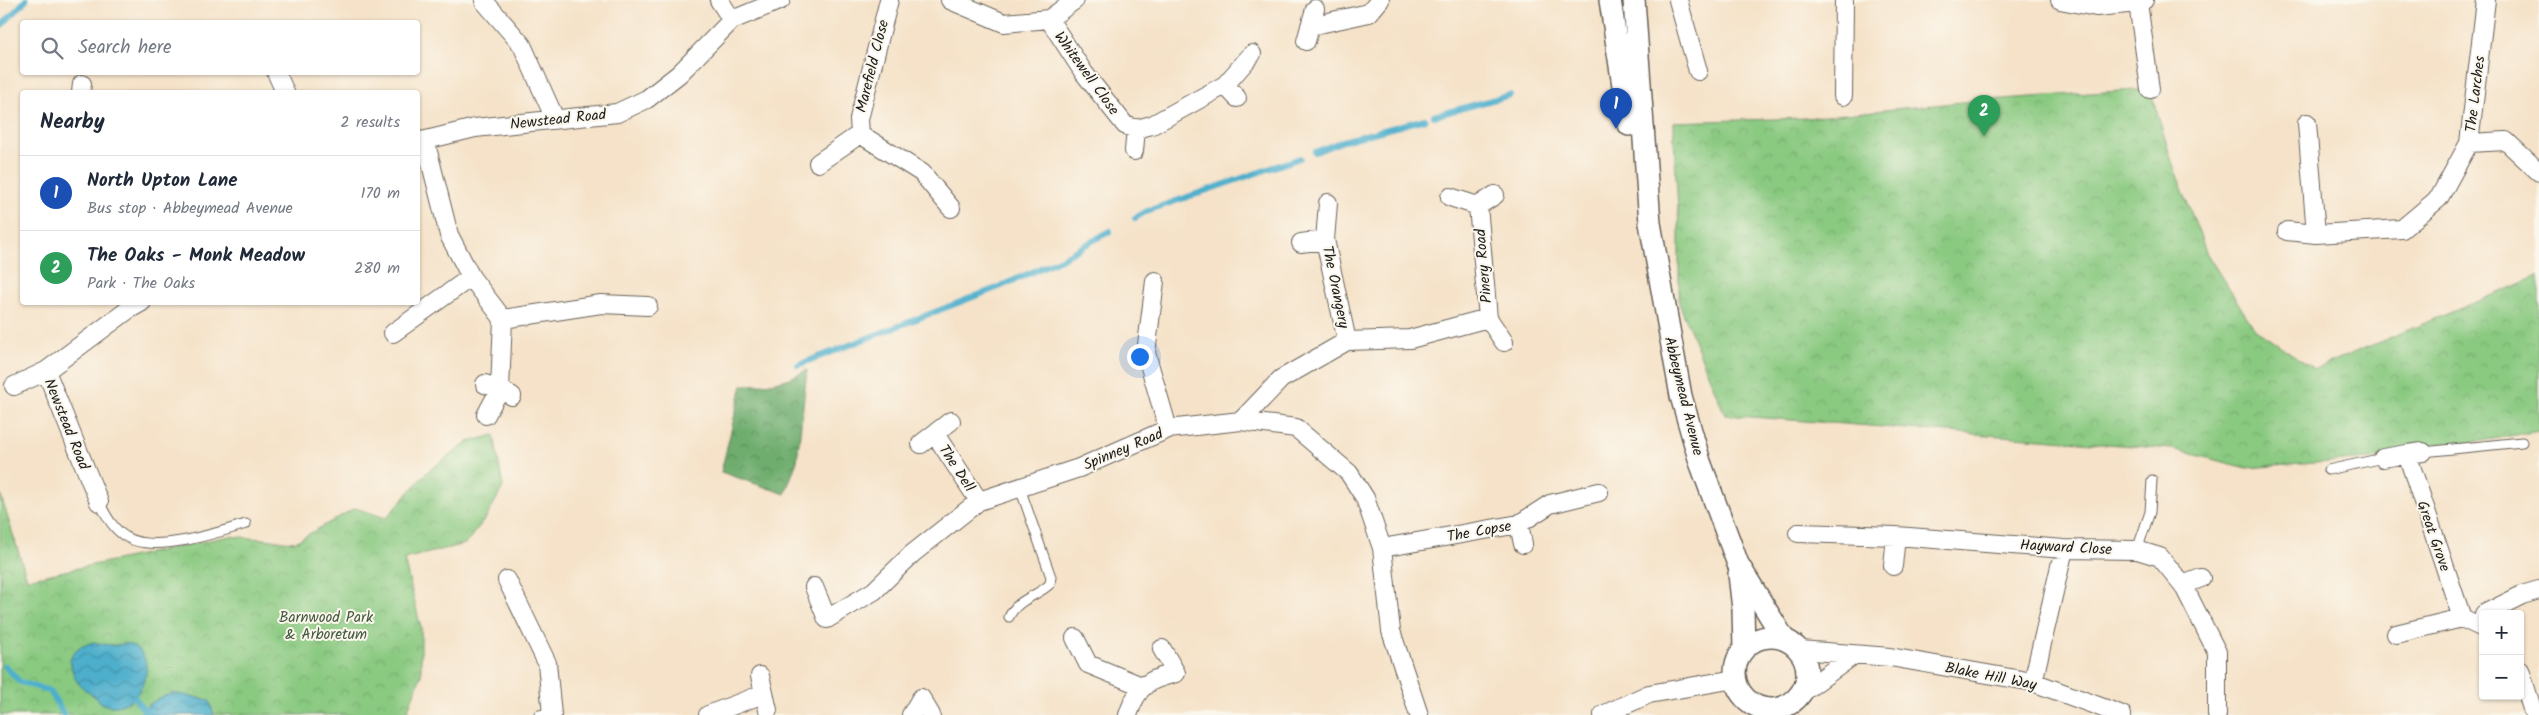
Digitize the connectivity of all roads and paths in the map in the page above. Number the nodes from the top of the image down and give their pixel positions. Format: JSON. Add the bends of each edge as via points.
{"nodes":[{"id":1,"x":719,"y":0,"type":"edge"},
{"id":2,"x":781,"y":0,"type":"edge"},
{"id":3,"x":888,"y":0,"type":"edge"},
{"id":4,"x":950,"y":0,"type":"edge"},
{"id":5,"x":1075,"y":0,"type":"edge"},
{"id":6,"x":1380,"y":0,"type":"edge"},
{"id":7,"x":1678,"y":0,"type":"edge"},
{"id":8,"x":1844,"y":0,"type":"edge"},
{"id":9,"x":2060,"y":0,"type":"edge"},
{"id":10,"x":2486,"y":0,"type":"edge"},
{"id":11,"x":484,"y":1,"type":"edge"},
{"id":12,"x":2141,"y":2,"type":"edge"},
{"id":13,"x":1610,"y":6,"type":"edge"},
{"id":14,"x":1634,"y":6,"type":"edge"},
{"id":15,"x":1315,"y":8,"type":"dead end"},
{"id":16,"x":1049,"y":18,"type":"junction"},
{"id":17,"x":732,"y":20,"type":"junction"},
{"id":18,"x":1252,"y":54,"type":"dead end"},
{"id":19,"x":1698,"y":72,"type":"dead end"},
{"id":20,"x":2150,"y":89,"type":"dead end"},
{"id":21,"x":1843,"y":96,"type":"dead end"},
{"id":22,"x":556,"y":119,"type":"junction"},
{"id":23,"x":2307,"y":123,"type":"dead end"},
{"id":24,"x":1136,"y":129,"type":"junction"},
{"id":25,"x":860,"y":134,"type":"junction"},
{"id":26,"x":421,"y":141,"type":"edge"},
{"id":27,"x":2469,"y":143,"type":"junction"},
{"id":28,"x":1134,"y":151,"type":"dead end"},
{"id":29,"x":818,"y":163,"type":"dead end"},
{"id":30,"x":2539,"y":172,"type":"edge"},
{"id":31,"x":1495,"y":195,"type":"dead end"},
{"id":32,"x":1450,"y":197,"type":"dead end"},
{"id":33,"x":1328,"y":203,"type":"dead end"},
{"id":34,"x":1478,"y":206,"type":"junction"},
{"id":35,"x":951,"y":208,"type":"dead end"},
{"id":36,"x":1650,"y":223,"type":"junction"},
{"id":37,"x":2287,"y":231,"type":"dead end"},
{"id":38,"x":2316,"y":234,"type":"junction"},
{"id":39,"x":1325,"y":240,"type":"junction"},
{"id":40,"x":1300,"y":242,"type":"dead end"},
{"id":41,"x":471,"y":277,"type":"junction"},
{"id":42,"x":1155,"y":281,"type":"dead end"},
{"id":43,"x":132,"y":305,"type":"edge"},
{"id":44,"x":648,"y":306,"type":"dead end"},
{"id":45,"x":1488,"y":318,"type":"junction"},
{"id":46,"x":504,"y":319,"type":"junction"},
{"id":47,"x":392,"y":333,"type":"dead end"},
{"id":48,"x":1348,"y":341,"type":"junction"},
{"id":49,"x":1504,"y":342,"type":"dead end"},
{"id":50,"x":46,"y":372,"type":"junction"},
{"id":51,"x":14,"y":386,"type":"dead end"},
{"id":52,"x":486,"y":415,"type":"dead end"},
{"id":53,"x":951,"y":421,"type":"dead end"},
{"id":54,"x":1242,"y":421,"type":"junction"},
{"id":55,"x":1168,"y":429,"type":"junction"},
{"id":56,"x":2522,"y":442,"type":"dead end"},
{"id":57,"x":2415,"y":453,"type":"junction"},
{"id":58,"x":2383,"y":458,"type":"joint"},
{"id":59,"x":2328,"y":470,"type":"dead end"},
{"id":60,"x":2152,"y":480,"type":"dead end"},
{"id":61,"x":1020,"y":488,"type":"junction"},
{"id":62,"x":1599,"y":492,"type":"dead end"},
{"id":63,"x":979,"y":501,"type":"junction"},
{"id":64,"x":99,"y":502,"type":"joint"},
{"id":65,"x":246,"y":524,"type":"dead end"},
{"id":66,"x":1519,"y":524,"type":"junction"},
{"id":67,"x":1798,"y":533,"type":"dead end"},
{"id":68,"x":1896,"y":536,"type":"junction"},
{"id":69,"x":1523,"y":544,"type":"dead end"},
{"id":70,"x":1382,"y":548,"type":"junction"},
{"id":71,"x":2064,"y":549,"type":"junction"},
{"id":72,"x":2137,"y":550,"type":"junction"},
{"id":73,"x":1738,"y":564,"type":"junction"},
{"id":74,"x":1893,"y":566,"type":"dead end"},
{"id":75,"x":2201,"y":578,"type":"dead end"},
{"id":76,"x":507,"y":580,"type":"dead end"},
{"id":77,"x":2183,"y":585,"type":"junction"},
{"id":78,"x":814,"y":587,"type":"dead end"},
{"id":79,"x":2539,"y":590,"type":"edge"},
{"id":80,"x":1009,"y":617,"type":"dead end"},
{"id":81,"x":2476,"y":619,"type":"edge"},
{"id":82,"x":2396,"y":634,"type":"dead end"},
{"id":83,"x":1075,"y":638,"type":"dead end"},
{"id":84,"x":1792,"y":644,"type":"junction"},
{"id":85,"x":1162,"y":649,"type":"dead end"},
{"id":86,"x":1744,"y":649,"type":"junction"},
{"id":87,"x":1854,"y":655,"type":"junction"},
{"id":88,"x":760,"y":676,"type":"dead end"},
{"id":89,"x":1735,"y":679,"type":"junction"},
{"id":90,"x":2033,"y":682,"type":"junction"},
{"id":91,"x":2524,"y":683,"type":"edge"},
{"id":92,"x":1144,"y":687,"type":"junction"},
{"id":93,"x":1796,"y":703,"type":"edge"},
{"id":94,"x":1755,"y":710,"type":"edge"},
{"id":95,"x":548,"y":714,"type":"edge"},
{"id":96,"x":708,"y":715,"type":"edge"},
{"id":97,"x":911,"y":715,"type":"edge"},
{"id":98,"x":931,"y":715,"type":"edge"},
{"id":99,"x":1128,"y":715,"type":"edge"},
{"id":100,"x":1419,"y":715,"type":"edge"},
{"id":101,"x":1603,"y":715,"type":"edge"},
{"id":102,"x":2122,"y":715,"type":"edge"},
{"id":103,"x":2218,"y":715,"type":"edge"},
{"id":104,"x":2534,"y":715,"type":"edge"}],
"edges":[{"from":1,"to":17,"type":"street"},
{"from":2,"to":17,"type":"street","name":"Newstead Road"},
{"from":3,"to":25,"type":"street","name":"Marefield Close","via":[[859,119]]},
{"from":4,"to":16,"type":"street","via":[[1004,23]]},
{"from":5,"to":16,"type":"street"},
{"from":6,"to":15,"type":"street","via":[[1369,13],[1308,34]]},
{"from":7,"to":19,"type":"street"},
{"from":8,"to":21,"type":"street"},
{"from":9,"to":12,"type":"street","via":[[2096,7]]},
{"from":10,"to":27,"type":"street","name":"The Larches"},
{"from":11,"to":22,"type":"street","via":[[522,45]]},
{"from":12,"to":20,"type":"street"},
{"from":13,"to":36,"type":"street","name":"Abbeymead Avenue","via":[[1635,157]]},
{"from":14,"to":36,"type":"street","name":"Abbeymead Avenue"},
{"from":16,"to":24,"type":"street","name":"Whitewell Close","via":[[1084,72],[1125,125]]},
{"from":17,"to":22,"type":"street","name":"Newstead Road","via":[[679,74],[648,99],[616,113]]},
{"from":18,"to":24,"type":"street","via":[[1231,91]]},
{"from":22,"to":26,"type":"street","name":"Newstead Road","via":[[475,128]]},
{"from":23,"to":38,"type":"street"},
{"from":24,"to":28,"type":"street"},
{"from":25,"to":29,"type":"street"},
{"from":25,"to":35,"type":"street","name":"Marefield Close","via":[[922,173]]},
{"from":26,"to":41,"type":"street","via":[[449,235]]},
{"from":27,"to":30,"type":"street","via":[[2506,141]]},
{"from":27,"to":38,"type":"street","name":"The Larches","via":[[2439,198],[2402,229]]},
{"from":31,"to":34,"type":"street"},
{"from":32,"to":34,"type":"street"},
{"from":33,"to":39,"type":"street","name":"The Orangery"},
{"from":34,"to":45,"type":"street","name":"Pinery Road"},
{"from":36,"to":73,"type":"street","name":"Abbeymead Avenue","via":[[1681,396],[1700,462]]},
{"from":37,"to":38,"type":"street","name":"The Larches"},
{"from":39,"to":40,"type":"street"},
{"from":39,"to":48,"type":"street","name":"The Orangery"},
{"from":41,"to":46,"type":"street"},
{"from":41,"to":47,"type":"street"},
{"from":42,"to":55,"type":"street","via":[[1146,353]]},
{"from":43,"to":50,"type":"street","name":"Newstead Road"},
{"from":44,"to":46,"type":"street","via":[[602,304]]},
{"from":45,"to":48,"type":"street","name":"Pinery Road","via":[[1410,339]]},
{"from":45,"to":49,"type":"street"},
{"from":46,"to":52,"type":"street","via":[[499,389]]},
{"from":48,"to":54,"type":"street","name":"Pinery Road","via":[[1281,379]]},
{"from":50,"to":51,"type":"street"},
{"from":50,"to":64,"type":"street","name":"Newstead Road"},
{"from":53,"to":63,"type":"street","name":"The Dell","via":[[928,439]]},
{"from":54,"to":55,"type":"street","name":"Spinney Road"},
{"from":54,"to":70,"type":"street","name":"Spinney Road","via":[[1296,428],[1349,473],[1365,498]]},
{"from":55,"to":61,"type":"street","name":"Spinney Road","via":[[1079,468]]},
{"from":56,"to":57,"type":"lane"},
{"from":57,"to":58,"type":"street"},
{"from":57,"to":81,"type":"street","name":"Great Grove"},
{"from":58,"to":59,"type":"lane"},
{"from":60,"to":72,"type":"lane","via":[[2150,512]]},
{"from":61,"to":63,"type":"street","name":"Spinney Road"},
{"from":61,"to":80,"type":"lane","via":[[1051,577],[1050,584],[1022,600]]},
{"from":62,"to":66,"type":"street","name":"The Copse","via":[[1550,504]]},
{"from":63,"to":78,"type":"street","name":"Spinney Road","via":[[912,554],[874,591],[827,619]]},
{"from":64,"to":65,"type":"lane","via":[[111,524],[128,538],[160,545]]},
{"from":66,"to":69,"type":"street"},
{"from":66,"to":70,"type":"street","name":"The Copse"},
{"from":67,"to":68,"type":"street","name":"Hayward Close"},
{"from":68,"to":71,"type":"street","name":"Hayward Close"},
{"from":68,"to":74,"type":"street"},
{"from":70,"to":100,"type":"street","name":"Spinney Road","via":[[1390,631]]},
{"from":71,"to":72,"type":"street","name":"Hayward Close"},
{"from":71,"to":90,"type":"street"},
{"from":72,"to":77,"type":"street","name":"Hayward Close","via":[[2160,557]]},
{"from":73,"to":84,"type":"street","name":"Abbeymead Avenue"},
{"from":73,"to":86,"type":"street","name":"Abbeymead Avenue","via":[[1744,609]]},
{"from":75,"to":77,"type":"street"},
{"from":76,"to":95,"type":"street","via":[[547,663]]},
{"from":77,"to":103,"type":"street","name":"Hayward Close","via":[[2217,652]]},
{"from":79,"to":81,"type":"street","via":[[2522,595]]},
{"from":81,"to":82,"type":"street"},
{"from":83,"to":92,"type":"street","via":[[1088,664]]},
{"from":84,"to":86,"type":"street","via":[[1762,638]]},
{"from":84,"to":87,"type":"street","name":"Blake Hill Way"},
{"from":84,"to":93,"type":"street","via":[[1806,663],[1808,678]]},
{"from":85,"to":92,"type":"street","via":[[1176,672],[1152,679]]},
{"from":86,"to":89,"type":"street","via":[[1738,659]]},
{"from":87,"to":90,"type":"street","name":"Blake Hill Way","via":[[1890,657]]},
{"from":87,"to":93,"type":"street"},
{"from":88,"to":96,"type":"street","via":[[765,702]]},
{"from":89,"to":94,"type":"street","via":[[1742,695]]},
{"from":89,"to":101,"type":"street","via":[[1649,694]]},
{"from":90,"to":102,"type":"street","name":"Blake Hill Way"},
{"from":91,"to":104,"type":"street"},
{"from":92,"to":99,"type":"street","via":[[1134,697]]},
{"from":93,"to":94,"type":"street","via":[[1775,710]]},
{"from":97,"to":98,"type":"street","via":[[921,698]]}]}
